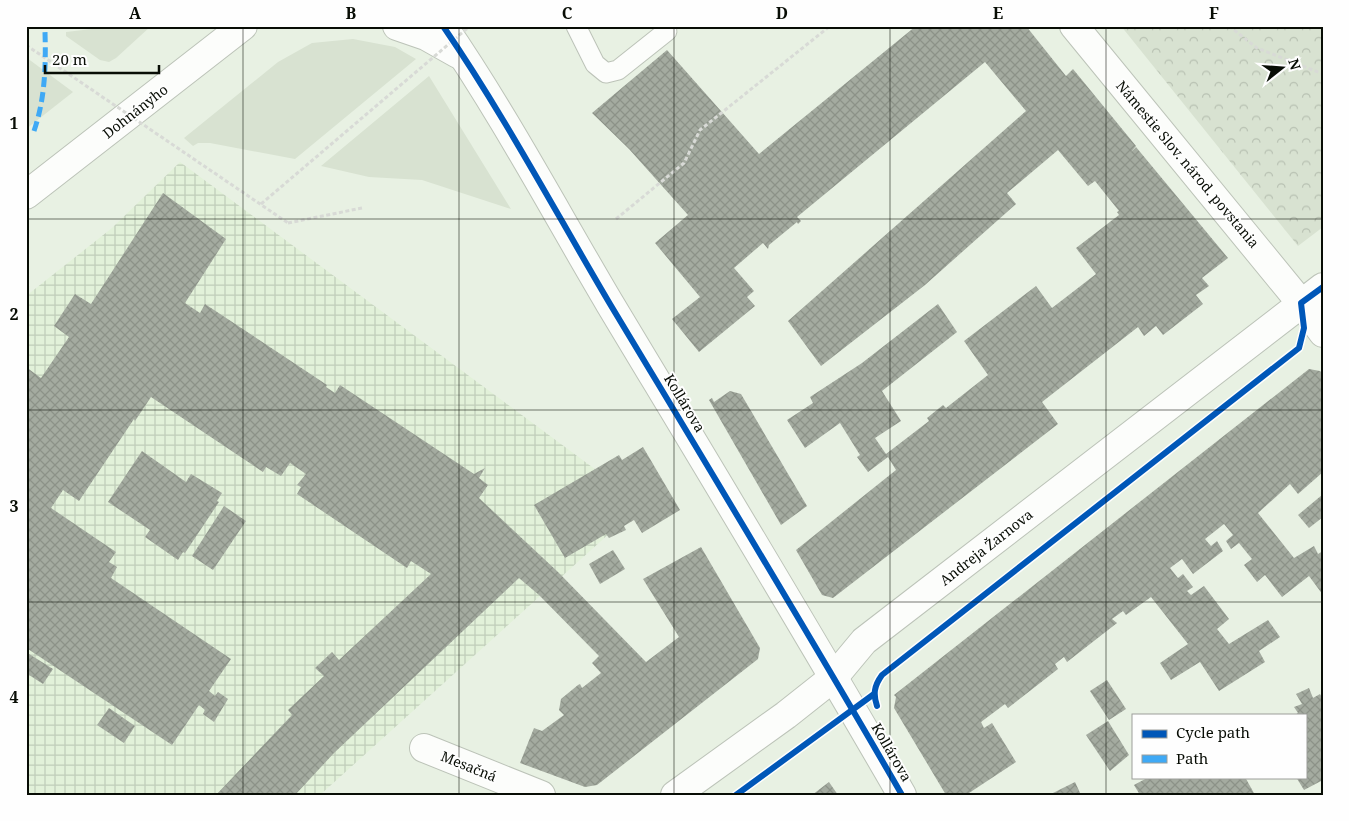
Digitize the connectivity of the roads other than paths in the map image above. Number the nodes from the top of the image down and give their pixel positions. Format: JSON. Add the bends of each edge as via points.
{"nodes":[{"id":1,"x":398,"y":26,"type":"edge"},
{"id":2,"x":443,"y":26,"type":"edge"},
{"id":3,"x":464,"y":26,"type":"edge"},
{"id":4,"x":576,"y":26,"type":"edge"},
{"id":5,"x":1074,"y":26,"type":"edge"},
{"id":6,"x":246,"y":27,"type":"edge"},
{"id":7,"x":667,"y":31,"type":"dead end"},
{"id":8,"x":464,"y":57,"type":"junction"},
{"id":9,"x":26,"y":195,"type":"edge"},
{"id":10,"x":1312,"y":295,"type":"edge"},
{"id":11,"x":1323,"y":334,"type":"edge"},
{"id":12,"x":834,"y":677,"type":"junction"},
{"id":13,"x":424,"y":748,"type":"dead end"},
{"id":14,"x":541,"y":795,"type":"edge"},
{"id":15,"x":675,"y":795,"type":"edge"},
{"id":16,"x":902,"y":795,"type":"edge"}],
"edges":[{"from":1,"to":8,"type":"street","via":[[426,36]]},
{"from":2,"to":8,"type":"street","name":"Kollárova"},
{"from":3,"to":8,"type":"street"},
{"from":4,"to":7,"type":"lane","via":[[594,64],[606,72],[618,70]]},
{"from":5,"to":10,"type":"street","name":"Námestie Slov. národ. povstania"},
{"from":6,"to":9,"type":"street","name":"Dohnányho"},
{"from":8,"to":12,"type":"street","name":"Kollárova"},
{"from":10,"to":11,"type":"street","name":"Námestie Slov. národ. povstania"},
{"from":10,"to":12,"type":"street","name":"Andreja Žarnova","via":[[864,641]]},
{"from":12,"to":15,"type":"street","name":"Andreja Žarnova"},
{"from":12,"to":16,"type":"street","name":"Kollárova"},
{"from":13,"to":14,"type":"street","name":"Mesačná"}]}
